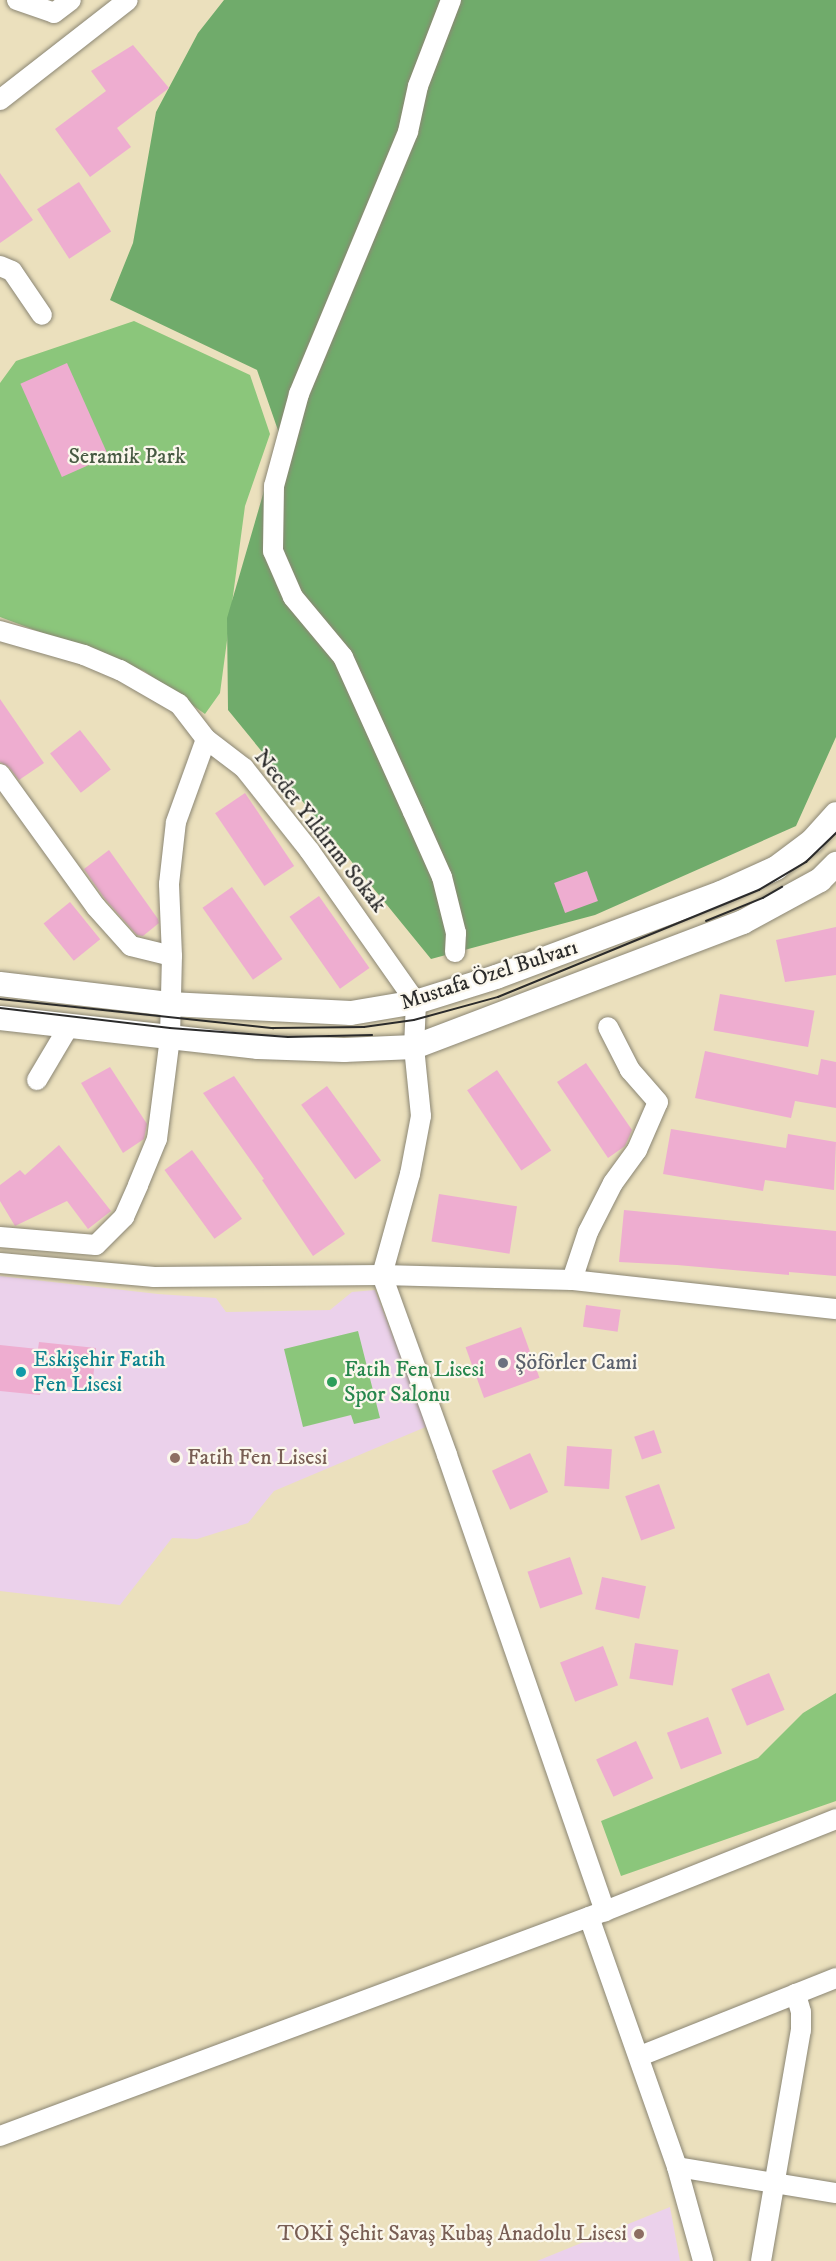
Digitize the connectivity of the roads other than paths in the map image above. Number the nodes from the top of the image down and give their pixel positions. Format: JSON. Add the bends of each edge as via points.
{"nodes":[{"id":1,"x":17,"y":0,"type":"edge"},
{"id":2,"x":71,"y":0,"type":"edge"},
{"id":3,"x":128,"y":0,"type":"edge"},
{"id":4,"x":451,"y":0,"type":"edge"},
{"id":5,"x":0,"y":100,"type":"edge"},
{"id":6,"x":0,"y":266,"type":"edge"},
{"id":7,"x":42,"y":315,"type":"dead end"},
{"id":8,"x":0,"y":631,"type":"edge"},
{"id":9,"x":206,"y":739,"type":"junction"},
{"id":10,"x":0,"y":774,"type":"edge"},
{"id":11,"x":836,"y":814,"type":"edge"},
{"id":12,"x":836,"y":864,"type":"edge"},
{"id":13,"x":455,"y":952,"type":"dead end"},
{"id":14,"x":172,"y":956,"type":"junction"},
{"id":15,"x":0,"y":984,"type":"edge"},
{"id":16,"x":416,"y":1002,"type":"junction"},
{"id":17,"x":169,"y":1004,"type":"junction"},
{"id":18,"x":0,"y":1018,"type":"edge"},
{"id":19,"x":69,"y":1026,"type":"junction"},
{"id":20,"x":608,"y":1027,"type":"dead end"},
{"id":21,"x":170,"y":1038,"type":"junction"},
{"id":22,"x":414,"y":1047,"type":"junction"},
{"id":23,"x":37,"y":1080,"type":"dead end"},
{"id":24,"x":0,"y":1237,"type":"edge"},
{"id":25,"x":0,"y":1263,"type":"edge"},
{"id":26,"x":382,"y":1275,"type":"junction"},
{"id":27,"x":572,"y":1280,"type":"junction"},
{"id":28,"x":836,"y":1309,"type":"edge"},
{"id":29,"x":836,"y":1819,"type":"edge"},
{"id":30,"x":597,"y":1914,"type":"junction"},
{"id":31,"x":836,"y":1978,"type":"edge"},
{"id":32,"x":796,"y":1994,"type":"junction"},
{"id":33,"x":640,"y":2056,"type":"junction"},
{"id":34,"x":0,"y":2136,"type":"edge"},
{"id":35,"x":677,"y":2167,"type":"junction"},
{"id":36,"x":777,"y":2183,"type":"junction"},
{"id":37,"x":836,"y":2193,"type":"edge"},
{"id":38,"x":703,"y":2261,"type":"edge"},
{"id":39,"x":761,"y":2261,"type":"edge"}],
"edges":[{"from":1,"to":2,"type":"street","via":[[54,13]]},
{"from":3,"to":5,"type":"street"},
{"from":4,"to":13,"type":"street","via":[[418,86],[408,132],[298,394],[274,486],[273,551],[293,597],[343,657],[442,877],[456,933]]},
{"from":6,"to":7,"type":"street","via":[[12,271]]},
{"from":8,"to":9,"type":"street","name":"Necdet Yıldırım Sokak","via":[[84,655],[120,670],[179,704]]},
{"from":9,"to":14,"type":"street","via":[[176,822],[169,884]]},
{"from":9,"to":16,"type":"street","name":"Necdet Yıldırım Sokak","via":[[244,768],[309,850]]},
{"from":10,"to":14,"type":"street","via":[[96,907],[131,946]]},
{"from":11,"to":16,"type":"main road","name":"Mustafa Özel Bulvarı","via":[[812,841],[776,868],[721,893],[496,977]]},
{"from":12,"to":22,"type":"main road","name":"Mustafa Özel Bulvarı","via":[[820,880],[743,922]]},
{"from":14,"to":17,"type":"street"},
{"from":15,"to":17,"type":"main road","name":"Mustafa Özel Bulvarı"},
{"from":16,"to":17,"type":"main road","name":"Mustafa Özel Bulvarı","via":[[351,1013]]},
{"from":16,"to":22,"type":"street"},
{"from":17,"to":21,"type":"street"},
{"from":18,"to":19,"type":"main road","name":"Mustafa Özel Bulvarı"},
{"from":19,"to":21,"type":"main road","name":"Mustafa Özel Bulvarı"},
{"from":19,"to":23,"type":"street"},
{"from":20,"to":27,"type":"street","via":[[630,1070],[658,1102],[637,1150],[613,1183],[588,1232]]},
{"from":21,"to":22,"type":"main road","name":"Mustafa Özel Bulvarı","via":[[269,1048]]},
{"from":21,"to":24,"type":"street","via":[[157,1139],[124,1217],[96,1245]]},
{"from":22,"to":26,"type":"street","via":[[421,1116],[410,1174]]},
{"from":25,"to":26,"type":"street","via":[[154,1277]]},
{"from":26,"to":27,"type":"street"},
{"from":26,"to":30,"type":"street","via":[[447,1455]]},
{"from":27,"to":28,"type":"street"},
{"from":29,"to":30,"type":"street"},
{"from":30,"to":33,"type":"street"},
{"from":30,"to":34,"type":"street"},
{"from":31,"to":32,"type":"street"},
{"from":32,"to":33,"type":"street"},
{"from":32,"to":36,"type":"street","via":[[801,2030]]},
{"from":33,"to":35,"type":"street"},
{"from":35,"to":36,"type":"street"},
{"from":35,"to":38,"type":"street"},
{"from":36,"to":37,"type":"street"},
{"from":36,"to":39,"type":"street"}]}
